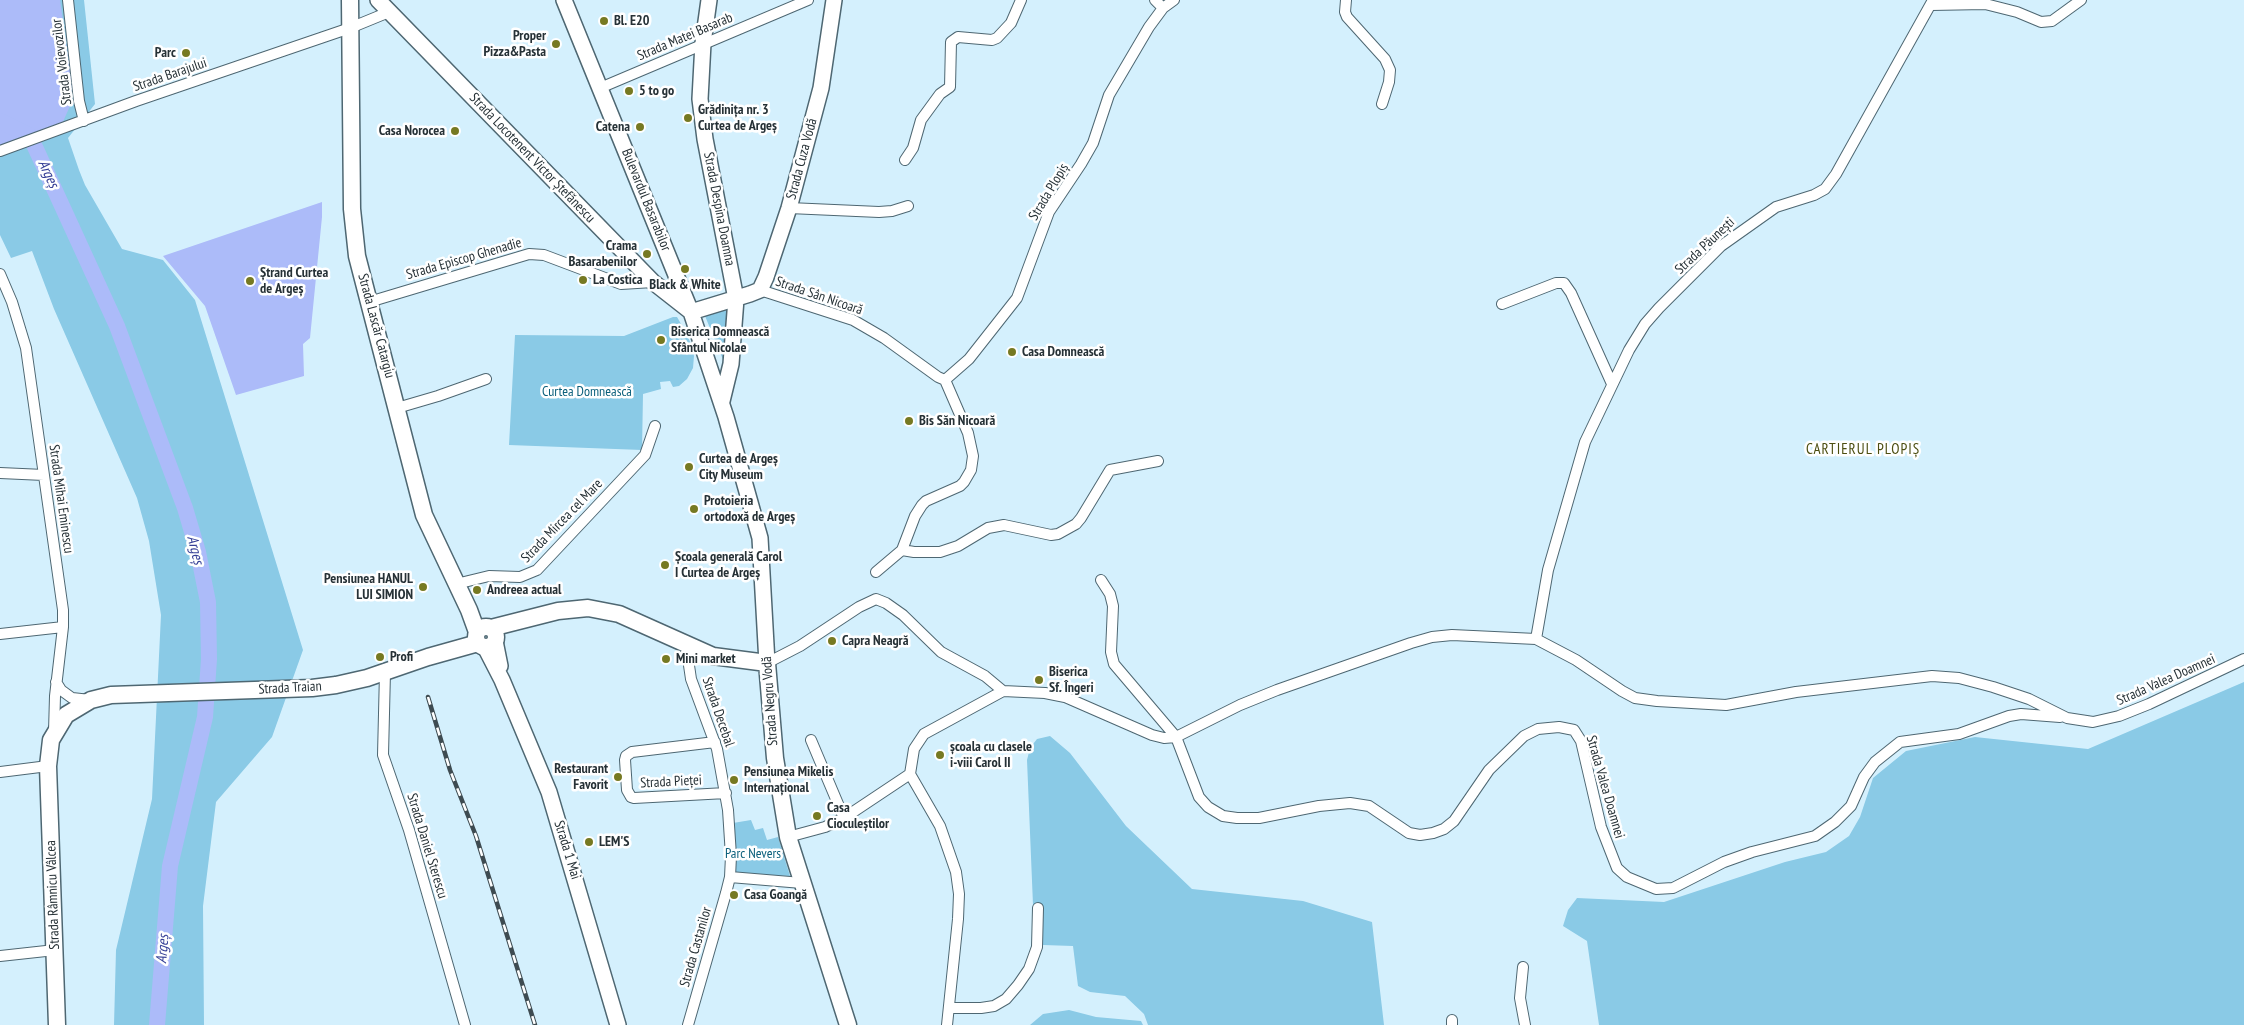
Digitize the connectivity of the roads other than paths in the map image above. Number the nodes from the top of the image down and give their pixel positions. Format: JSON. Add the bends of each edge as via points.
{"nodes":[{"id":1,"x":68,"y":0,"type":"edge"},
{"id":2,"x":350,"y":0,"type":"edge"},
{"id":3,"x":378,"y":0,"type":"edge"},
{"id":4,"x":564,"y":0,"type":"edge"},
{"id":5,"x":709,"y":0,"type":"edge"},
{"id":6,"x":808,"y":0,"type":"edge"},
{"id":7,"x":834,"y":0,"type":"edge"},
{"id":8,"x":1021,"y":0,"type":"edge"},
{"id":9,"x":1155,"y":0,"type":"edge"},
{"id":10,"x":1174,"y":0,"type":"edge"},
{"id":11,"x":1346,"y":0,"type":"edge"},
{"id":12,"x":2081,"y":0,"type":"edge"},
{"id":13,"x":1932,"y":2,"type":"edge"},
{"id":14,"x":1163,"y":8,"type":"junction"},
{"id":15,"x":389,"y":12,"type":"junction"},
{"id":16,"x":350,"y":28,"type":"junction"},
{"id":17,"x":703,"y":43,"type":"junction"},
{"id":18,"x":600,"y":88,"type":"junction"},
{"id":19,"x":1382,"y":104,"type":"dead end"},
{"id":20,"x":84,"y":121,"type":"junction"},
{"id":21,"x":0,"y":151,"type":"edge"},
{"id":22,"x":905,"y":160,"type":"dead end"},
{"id":23,"x":908,"y":206,"type":"dead end"},
{"id":24,"x":789,"y":208,"type":"junction"},
{"id":25,"x":0,"y":274,"type":"edge"},
{"id":26,"x":653,"y":282,"type":"junction"},
{"id":27,"x":760,"y":290,"type":"junction"},
{"id":28,"x":736,"y":299,"type":"junction"},
{"id":29,"x":369,"y":302,"type":"junction"},
{"id":30,"x":1502,"y":304,"type":"dead end"},
{"id":31,"x":691,"y":312,"type":"junction"},
{"id":32,"x":486,"y":379,"type":"dead end"},
{"id":33,"x":945,"y":380,"type":"junction"},
{"id":34,"x":1612,"y":384,"type":"junction"},
{"id":35,"x":721,"y":402,"type":"junction"},
{"id":36,"x":397,"y":408,"type":"junction"},
{"id":37,"x":655,"y":426,"type":"dead end"},
{"id":38,"x":1158,"y":461,"type":"dead end"},
{"id":39,"x":0,"y":473,"type":"edge"},
{"id":40,"x":44,"y":475,"type":"junction"},
{"id":41,"x":902,"y":550,"type":"junction"},
{"id":42,"x":876,"y":572,"type":"dead end"},
{"id":43,"x":1101,"y":580,"type":"dead end"},
{"id":44,"x":456,"y":584,"type":"junction"},
{"id":45,"x":63,"y":627,"type":"junction"},
{"id":46,"x":0,"y":634,"type":"edge"},
{"id":47,"x":486,"y":636,"type":"junction"},
{"id":48,"x":1536,"y":639,"type":"junction"},
{"id":49,"x":686,"y":645,"type":"junction"},
{"id":50,"x":2244,"y":659,"type":"edge"},
{"id":51,"x":767,"y":663,"type":"junction"},
{"id":52,"x":385,"y":672,"type":"junction"},
{"id":53,"x":56,"y":682,"type":"junction"},
{"id":54,"x":1002,"y":691,"type":"junction"},
{"id":55,"x":129,"y":694,"type":"joint"},
{"id":56,"x":91,"y":700,"type":"junction"},
{"id":57,"x":2067,"y":718,"type":"junction"},
{"id":58,"x":54,"y":732,"type":"junction"},
{"id":59,"x":1176,"y":737,"type":"junction"},
{"id":60,"x":811,"y":740,"type":"dead end"},
{"id":61,"x":716,"y":742,"type":"junction"},
{"id":62,"x":48,"y":766,"type":"junction"},
{"id":63,"x":0,"y":772,"type":"edge"},
{"id":64,"x":910,"y":774,"type":"junction"},
{"id":65,"x":726,"y":793,"type":"junction"},
{"id":66,"x":844,"y":818,"type":"junction"},
{"id":67,"x":788,"y":837,"type":"junction"},
{"id":68,"x":730,"y":877,"type":"junction"},
{"id":69,"x":802,"y":883,"type":"junction"},
{"id":70,"x":1038,"y":908,"type":"dead end"},
{"id":71,"x":54,"y":950,"type":"junction"},
{"id":72,"x":0,"y":956,"type":"edge"},
{"id":73,"x":1523,"y":967,"type":"dead end"},
{"id":74,"x":949,"y":1008,"type":"junction"},
{"id":75,"x":57,"y":1025,"type":"edge"},
{"id":76,"x":465,"y":1025,"type":"edge"},
{"id":77,"x":618,"y":1025,"type":"edge"},
{"id":78,"x":688,"y":1025,"type":"edge"},
{"id":79,"x":848,"y":1025,"type":"edge"},
{"id":80,"x":947,"y":1025,"type":"edge"},
{"id":81,"x":1525,"y":1025,"type":"edge"}],
"edges":[{"from":1,"to":20,"type":"street","name":"Strada Voievozilor"},
{"from":2,"to":16,"type":"main road","name":"Strada Lascăr Catargiu"},
{"from":3,"to":15,"type":"main road","name":"Strada Locotenent Victor Ștefănescu"},
{"from":4,"to":18,"type":"main road","name":"Bulevardul Basarabilor"},
{"from":5,"to":17,"type":"main road","name":"Strada Despina Doamna"},
{"from":6,"to":17,"type":"street","name":"Strada Matei Basarab"},
{"from":7,"to":24,"type":"main road","name":"Strada Cuza Vodă","via":[[823,80]]},
{"from":8,"to":22,"type":"street","via":[[1011,23],[997,38],[958,37],[951,42],[950,87],[935,99],[920,120],[913,148]]},
{"from":9,"to":14,"type":"street"},
{"from":10,"to":14,"type":"street","name":"Strada Plopiș"},
{"from":11,"to":19,"type":"street","via":[[1347,17],[1385,59],[1390,70]]},
{"from":12,"to":13,"type":"street","name":"Strada Păunești","via":[[2052,21],[2041,22],[1984,4]]},
{"from":13,"to":34,"type":"street","name":"Strada Păunești","via":[[1831,182],[1814,195],[1776,206],[1721,246],[1645,324]]},
{"from":14,"to":33,"type":"street","name":"Strada Plopiș","via":[[1109,95],[1093,143],[1049,212],[1017,298],[969,359]]},
{"from":15,"to":16,"type":"street","name":"Strada Barajului"},
{"from":15,"to":26,"type":"main road","name":"Strada Locotenent Victor Ștefănescu"},
{"from":16,"to":20,"type":"street","name":"Strada Barajului"},
{"from":16,"to":29,"type":"main road","name":"Strada Lascăr Catargiu","via":[[352,225]]},
{"from":17,"to":18,"type":"street","name":"Strada Matei Basarab"},
{"from":17,"to":28,"type":"main road","name":"Strada Despina Doamna","via":[[702,119]]},
{"from":18,"to":31,"type":"main road","name":"Bulevardul Basarabilor"},
{"from":20,"to":21,"type":"street","name":"Strada Barajului"},
{"from":23,"to":24,"type":"street","via":[[879,212]]},
{"from":24,"to":27,"type":"main road","name":"Strada Cuza Vodă"},
{"from":25,"to":40,"type":"street","name":"Strada Mihai Eminescu","via":[[26,348]]},
{"from":26,"to":29,"type":"street","name":"Strada Episcop Ghenadie","via":[[621,284],[544,255],[529,254]]},
{"from":26,"to":31,"type":"main road","name":"Strada Locotenent Victor Ștefănescu"},
{"from":27,"to":28,"type":"main road"},
{"from":27,"to":33,"type":"street","name":"Strada Sân Nicoară","via":[[854,320]]},
{"from":28,"to":31,"type":"main road"},
{"from":28,"to":35,"type":"main road","name":"Strada Despina Doamna","via":[[731,364]]},
{"from":29,"to":36,"type":"main road","name":"Strada Lascăr Catargiu"},
{"from":30,"to":34,"type":"street","via":[[1556,283],[1564,283]]},
{"from":31,"to":35,"type":"main road","name":"Bulevardul Basarabilor"},
{"from":32,"to":36,"type":"street"},
{"from":33,"to":41,"type":"street","via":[[972,449],[971,470],[960,486],[922,505]]},
{"from":34,"to":48,"type":"street","name":"Strada Păunești","via":[[1585,442],[1548,570]]},
{"from":35,"to":51,"type":"main road","name":"Strada Negru Vodă","via":[[760,538]]},
{"from":36,"to":44,"type":"main road","name":"Strada Lascăr Catargiu","via":[[424,516]]},
{"from":37,"to":44,"type":"street","name":"Strada Mircea cel Mare","via":[[645,455],[537,570],[520,577],[489,576]]},
{"from":38,"to":41,"type":"street","via":[[1110,470],[1081,518],[1058,534],[1004,525],[988,528],[958,546],[940,552]]},
{"from":39,"to":40,"type":"street"},
{"from":40,"to":45,"type":"street","name":"Strada Mihai Eminescu"},
{"from":41,"to":42,"type":"street"},
{"from":43,"to":59,"type":"street","name":"Strada Valea Doamnei","via":[[1113,606],[1111,652],[1114,664]]},
{"from":44,"to":47,"type":"main road","name":"Strada Lascăr Catargiu"},
{"from":45,"to":46,"type":"street"},
{"from":45,"to":53,"type":"street","name":"Strada Mihai Eminescu"},
{"from":47,"to":49,"type":"main road","name":"Strada Traian","via":[[522,620],[576,608],[619,614]]},
{"from":47,"to":52,"type":"main road","name":"Strada Traian","via":[[457,643],[446,652]]},
{"from":47,"to":77,"type":"main road","name":"Strada 1 Mai","via":[[552,800]]},
{"from":48,"to":57,"type":"street","name":"Strada Valea Doamnei","via":[[1635,698],[1726,705],[1796,692],[1932,676],[1959,678],[1993,687],[2029,699]]},
{"from":48,"to":59,"type":"street","name":"Strada Valea Doamnei","via":[[1461,635],[1432,637],[1277,690]]},
{"from":49,"to":51,"type":"main road","name":"Strada Traian","via":[[713,656]]},
{"from":49,"to":61,"type":"street","name":"Strada Decebal","via":[[691,679]]},
{"from":50,"to":57,"type":"street","name":"Strada Valea Doamnei","via":[[2120,716],[2094,722]]},
{"from":51,"to":54,"type":"street","via":[[800,646],[859,606],[876,599],[898,612],[941,652],[985,676]]},
{"from":51,"to":67,"type":"main road","name":"Strada Negru Vodă","via":[[775,758]]},
{"from":52,"to":55,"type":"main road","name":"Strada Traian","via":[[352,682],[312,688]]},
{"from":52,"to":76,"type":"street","name":"Strada Daniel Sterescu","via":[[383,755]]},
{"from":53,"to":56,"type":"street","via":[[72,698]]},
{"from":53,"to":58,"type":"street","name":"Strada Mihai Eminescu"},
{"from":54,"to":59,"type":"street","via":[[1065,697],[1144,732],[1164,738]]},
{"from":54,"to":64,"type":"street","via":[[924,734],[914,749]]},
{"from":55,"to":56,"type":"main road","name":"Strada Râmnicu Vâlcea"},
{"from":56,"to":58,"type":"main road","name":"Strada Râmnicu Vâlcea","via":[[66,715]]},
{"from":57,"to":59,"type":"street","name":"Strada Valea Doamnei","via":[[2021,714],[1959,734],[1900,742],[1875,762],[1864,776],[1851,806],[1815,836],[1752,852],[1724,862],[1673,888],[1656,889],[1627,877],[1617,868],[1601,827],[1581,742],[1574,730],[1559,727],[1538,729],[1524,736],[1489,770],[1454,821],[1444,829],[1420,835],[1401,828],[1369,806],[1350,804],[1319,806],[1259,818],[1223,816],[1208,808],[1199,797]]},
{"from":58,"to":62,"type":"main road","name":"Strada Râmnicu Vâlcea"},
{"from":60,"to":66,"type":"street"},
{"from":61,"to":65,"type":"street","name":"Strada Decebal"},
{"from":61,"to":65,"type":"street","name":"Strada Pieței","via":[[632,752],[625,760],[627,790],[634,798]]},
{"from":62,"to":63,"type":"street"},
{"from":62,"to":71,"type":"main road","name":"Strada Râmnicu Vâlcea"},
{"from":64,"to":66,"type":"street"},
{"from":64,"to":74,"type":"street","via":[[940,826],[956,872],[958,920]]},
{"from":65,"to":68,"type":"street","name":"Strada Decebal"},
{"from":66,"to":67,"type":"street"},
{"from":67,"to":69,"type":"main road","name":"Strada Negru Vodă"},
{"from":68,"to":69,"type":"street"},
{"from":68,"to":78,"type":"street","name":"Strada Castanilor"},
{"from":69,"to":79,"type":"main road","name":"Strada Negru Vodă"},
{"from":70,"to":74,"type":"street","via":[[1037,947],[1029,969],[1006,999],[982,1008]]},
{"from":71,"to":72,"type":"street"},
{"from":71,"to":75,"type":"main road","name":"Strada Râmnicu Vâlcea"},
{"from":73,"to":81,"type":"street","via":[[1520,998]]},
{"from":74,"to":80,"type":"street"}]}
